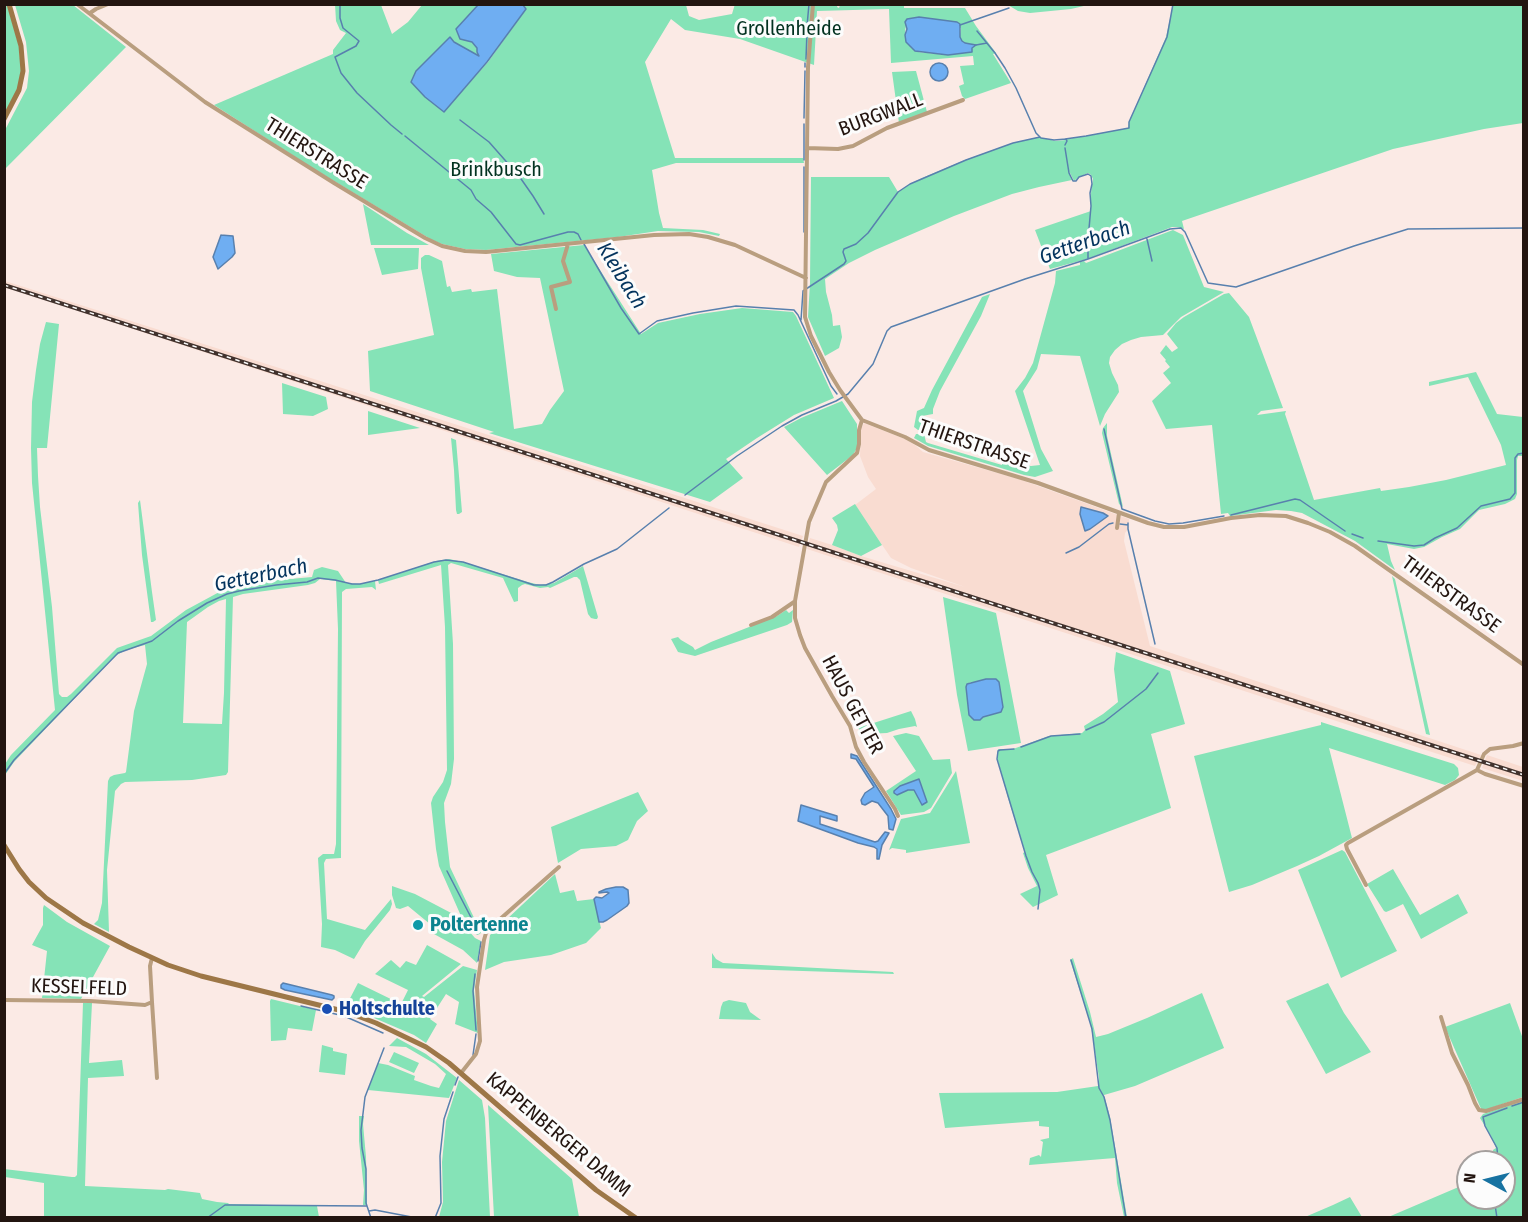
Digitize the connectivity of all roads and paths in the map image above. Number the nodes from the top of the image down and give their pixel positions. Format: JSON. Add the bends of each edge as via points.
{"nodes":[{"id":1,"x":9,"y":4,"type":"edge"},
{"id":2,"x":77,"y":4,"type":"edge"},
{"id":3,"x":108,"y":4,"type":"edge"},
{"id":4,"x":813,"y":4,"type":"edge"},
{"id":5,"x":90,"y":13,"type":"junction"},
{"id":6,"x":963,"y":100,"type":"dead end"},
{"id":7,"x":4,"y":119,"type":"edge"},
{"id":8,"x":807,"y":148,"type":"junction"},
{"id":9,"x":568,"y":244,"type":"junction"},
{"id":10,"x":806,"y":278,"type":"junction"},
{"id":11,"x":555,"y":309,"type":"dead end"},
{"id":12,"x":862,"y":420,"type":"junction"},
{"id":13,"x":1119,"y":513,"type":"junction"},
{"id":14,"x":1117,"y":528,"type":"dead end"},
{"id":15,"x":795,"y":601,"type":"junction"},
{"id":16,"x":751,"y":625,"type":"dead end"},
{"id":17,"x":1524,"y":665,"type":"edge"},
{"id":18,"x":1524,"y":743,"type":"edge"},
{"id":19,"x":1477,"y":770,"type":"junction"},
{"id":20,"x":1524,"y":786,"type":"edge"},
{"id":21,"x":898,"y":816,"type":"dead end"},
{"id":22,"x":4,"y":845,"type":"edge"},
{"id":23,"x":559,"y":867,"type":"dead end"},
{"id":24,"x":1366,"y":885,"type":"dead end"},
{"id":25,"x":152,"y":958,"type":"junction"},
{"id":26,"x":4,"y":1000,"type":"edge"},
{"id":27,"x":152,"y":1002,"type":"junction"},
{"id":28,"x":1441,"y":1017,"type":"dead end"},
{"id":29,"x":461,"y":1073,"type":"junction"},
{"id":30,"x":157,"y":1077,"type":"dead end"},
{"id":31,"x":1524,"y":1099,"type":"edge"},
{"id":32,"x":636,"y":1218,"type":"edge"}],
"edges":[{"from":1,"to":7,"type":"main road","via":[[21,46],[23,71],[19,90]]},
{"from":2,"to":5,"type":"street","name":"THIERSTRASSE"},
{"from":3,"to":5,"type":"street"},
{"from":4,"to":8,"type":"street","name":"BURGWALL"},
{"from":5,"to":9,"type":"street","name":"THIERSTRASSE","via":[[205,102],[431,241],[474,252]]},
{"from":6,"to":8,"type":"street","name":"BURGWALL","via":[[887,128],[853,146]]},
{"from":8,"to":10,"type":"street","name":"BURGWALL"},
{"from":9,"to":10,"type":"street","name":"THIERSTRASSE","via":[[676,234],[699,236],[735,245]]},
{"from":9,"to":11,"type":"street","via":[[562,261],[570,282],[551,287]]},
{"from":10,"to":12,"type":"street","via":[[807,326],[842,393]]},
{"from":12,"to":13,"type":"street","name":"THIERSTRASSE","via":[[929,450]]},
{"from":12,"to":15,"type":"street","name":"HAUS GETTER","via":[[857,453],[826,482],[812,514]]},
{"from":13,"to":14,"type":"street"},
{"from":13,"to":17,"type":"street","name":"THIERSTRASSE","via":[[1170,527],[1260,515],[1286,516],[1308,523],[1355,546]]},
{"from":15,"to":16,"type":"street","via":[[772,617]]},
{"from":15,"to":21,"type":"street","name":"HAUS GETTER","via":[[797,625],[805,648],[850,726],[864,762]]},
{"from":18,"to":19,"type":"street","via":[[1490,749]]},
{"from":19,"to":20,"type":"street"},
{"from":19,"to":24,"type":"street","via":[[1346,845]]},
{"from":22,"to":25,"type":"main road","name":"KAPPENBERGER DAMM","via":[[24,876],[46,898],[83,923]]},
{"from":23,"to":29,"type":"street","name":"KAPPENBERGER DAMM","via":[[486,933],[477,987],[480,1041],[476,1054]]},
{"from":25,"to":27,"type":"street","name":"KESSELFELD"},
{"from":25,"to":29,"type":"main road","name":"KAPPENBERGER DAMM","via":[[208,978],[363,1017],[426,1047]]},
{"from":26,"to":27,"type":"street","name":"KESSELFELD","via":[[128,1005]]},
{"from":27,"to":30,"type":"street","name":"KESSELFELD"},
{"from":28,"to":31,"type":"street","via":[[1452,1053],[1479,1110]]},
{"from":29,"to":32,"type":"main road","name":"KAPPENBERGER DAMM","via":[[596,1190]]}]}
